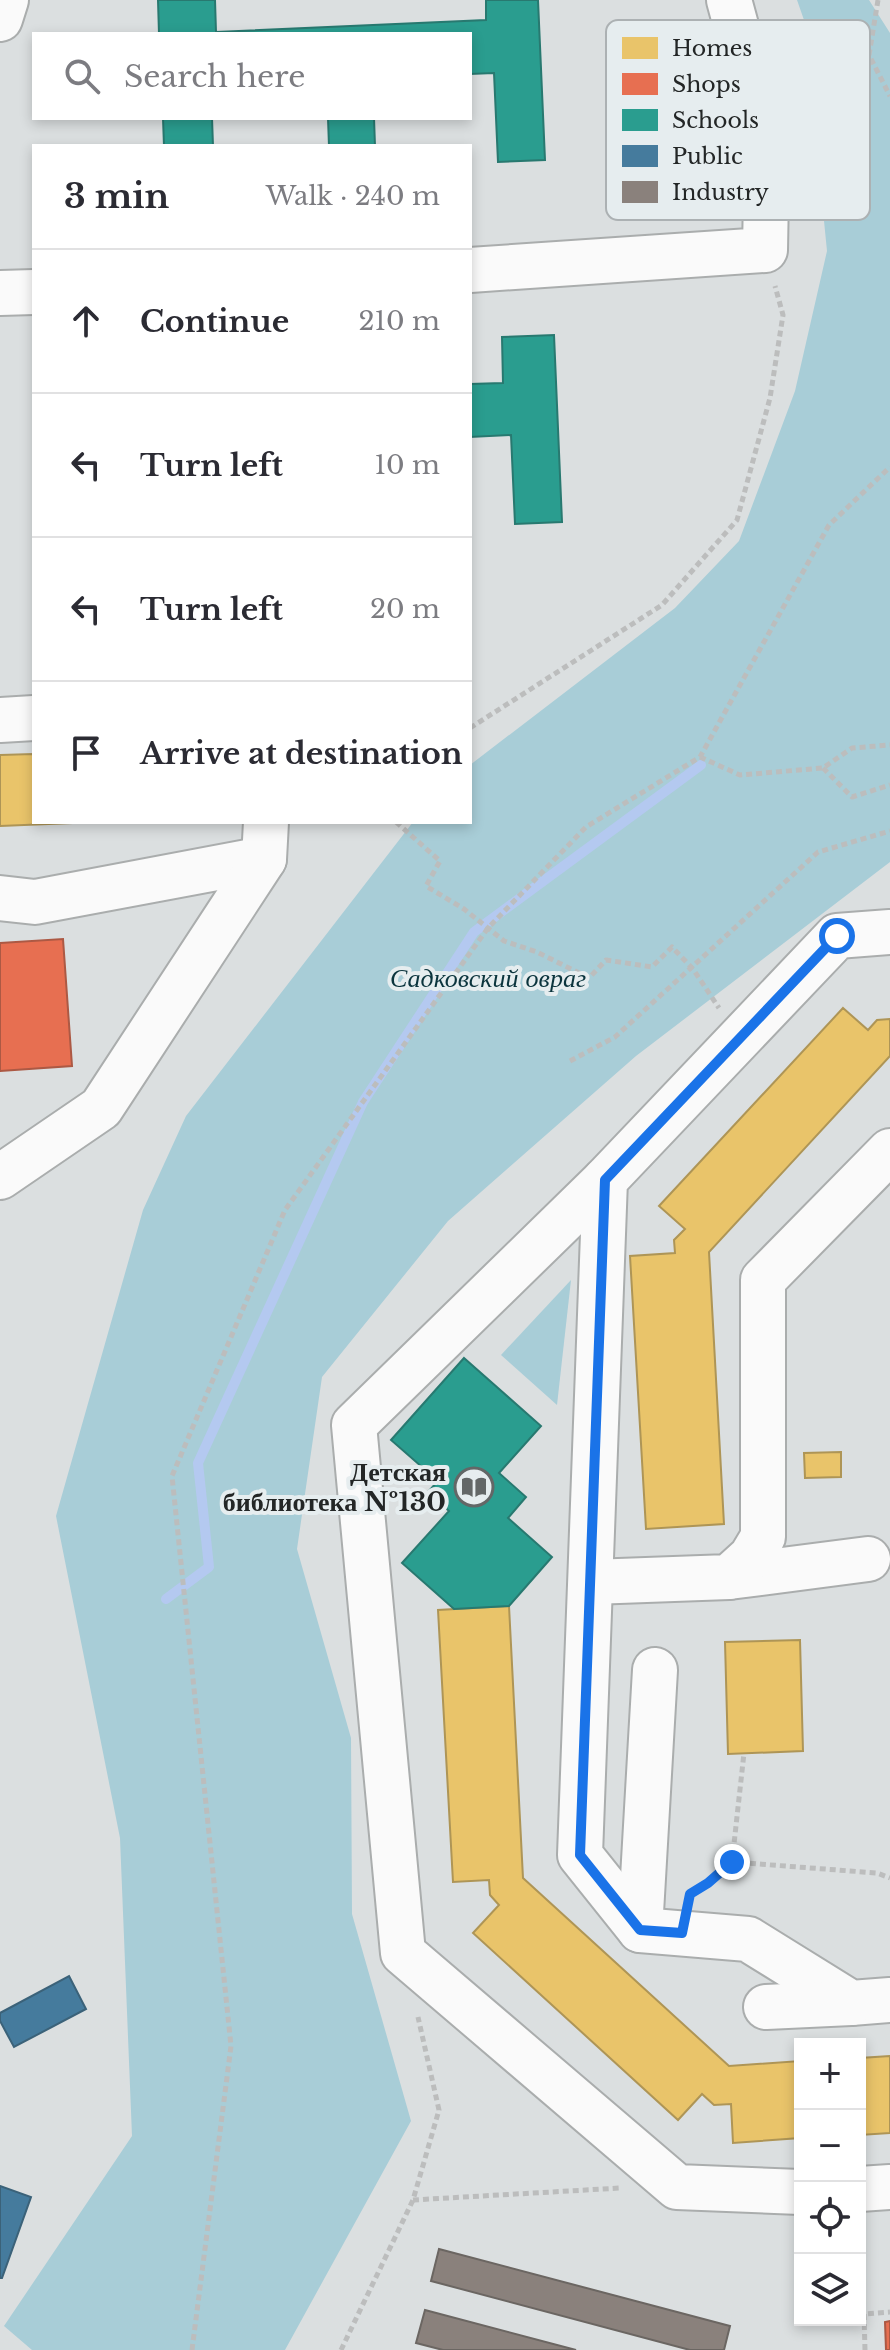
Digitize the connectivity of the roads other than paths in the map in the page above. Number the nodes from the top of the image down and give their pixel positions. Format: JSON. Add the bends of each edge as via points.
{"nodes":[{"id":1,"x":6,"y":0,"type":"edge"},
{"id":2,"x":729,"y":0,"type":"edge"},
{"id":3,"x":0,"y":19,"type":"edge"},
{"id":4,"x":734,"y":20,"type":"edge"},
{"id":5,"x":766,"y":220,"type":"edge"},
{"id":6,"x":472,"y":270,"type":"edge"},
{"id":7,"x":32,"y":292,"type":"edge"},
{"id":8,"x":0,"y":293,"type":"edge"},
{"id":9,"x":32,"y":718,"type":"edge"},
{"id":10,"x":0,"y":720,"type":"edge"},
{"id":11,"x":265,"y":840,"type":"edge"},
{"id":12,"x":0,"y":898,"type":"edge"},
{"id":13,"x":890,"y":932,"type":"edge"},
{"id":14,"x":890,"y":1151,"type":"edge"},
{"id":15,"x":0,"y":1177,"type":"edge"},
{"id":16,"x":605,"y":1180,"type":"junction"},
{"id":17,"x":868,"y":1559,"type":"dead end"},
{"id":18,"x":729,"y":1577,"type":"junction"},
{"id":19,"x":591,"y":1582,"type":"junction"},
{"id":20,"x":655,"y":1670,"type":"dead end"},
{"id":21,"x":661,"y":1932,"type":"junction"},
{"id":22,"x":871,"y":2002,"type":"edge"},
{"id":23,"x":766,"y":2007,"type":"dead end"},
{"id":24,"x":890,"y":2187,"type":"edge"},
{"id":25,"x":866,"y":2189,"type":"edge"},
{"id":26,"x":794,"y":2192,"type":"edge"}],
"edges":[{"from":1,"to":3,"type":"lane"},
{"from":2,"to":4,"type":"lane"},
{"from":5,"to":6,"type":"lane","via":[[765,250]]},
{"from":7,"to":8,"type":"lane"},
{"from":9,"to":10,"type":"lane"},
{"from":11,"to":12,"type":"lane","via":[[35,902]]},
{"from":11,"to":15,"type":"lane","via":[[101,1108]]},
{"from":13,"to":16,"type":"lane","via":[[837,936]]},
{"from":14,"to":18,"type":"lane","via":[[763,1280],[763,1537]]},
{"from":16,"to":19,"type":"lane"},
{"from":16,"to":26,"type":"lane","via":[[354,1425],[403,1953],[677,2187]]},
{"from":17,"to":18,"type":"lane"},
{"from":18,"to":19,"type":"lane"},
{"from":19,"to":21,"type":"lane","via":[[580,1855]]},
{"from":20,"to":21,"type":"lane"},
{"from":21,"to":22,"type":"lane","via":[[748,1939]]},
{"from":22,"to":23,"type":"lane"},
{"from":24,"to":25,"type":"lane"}]}
